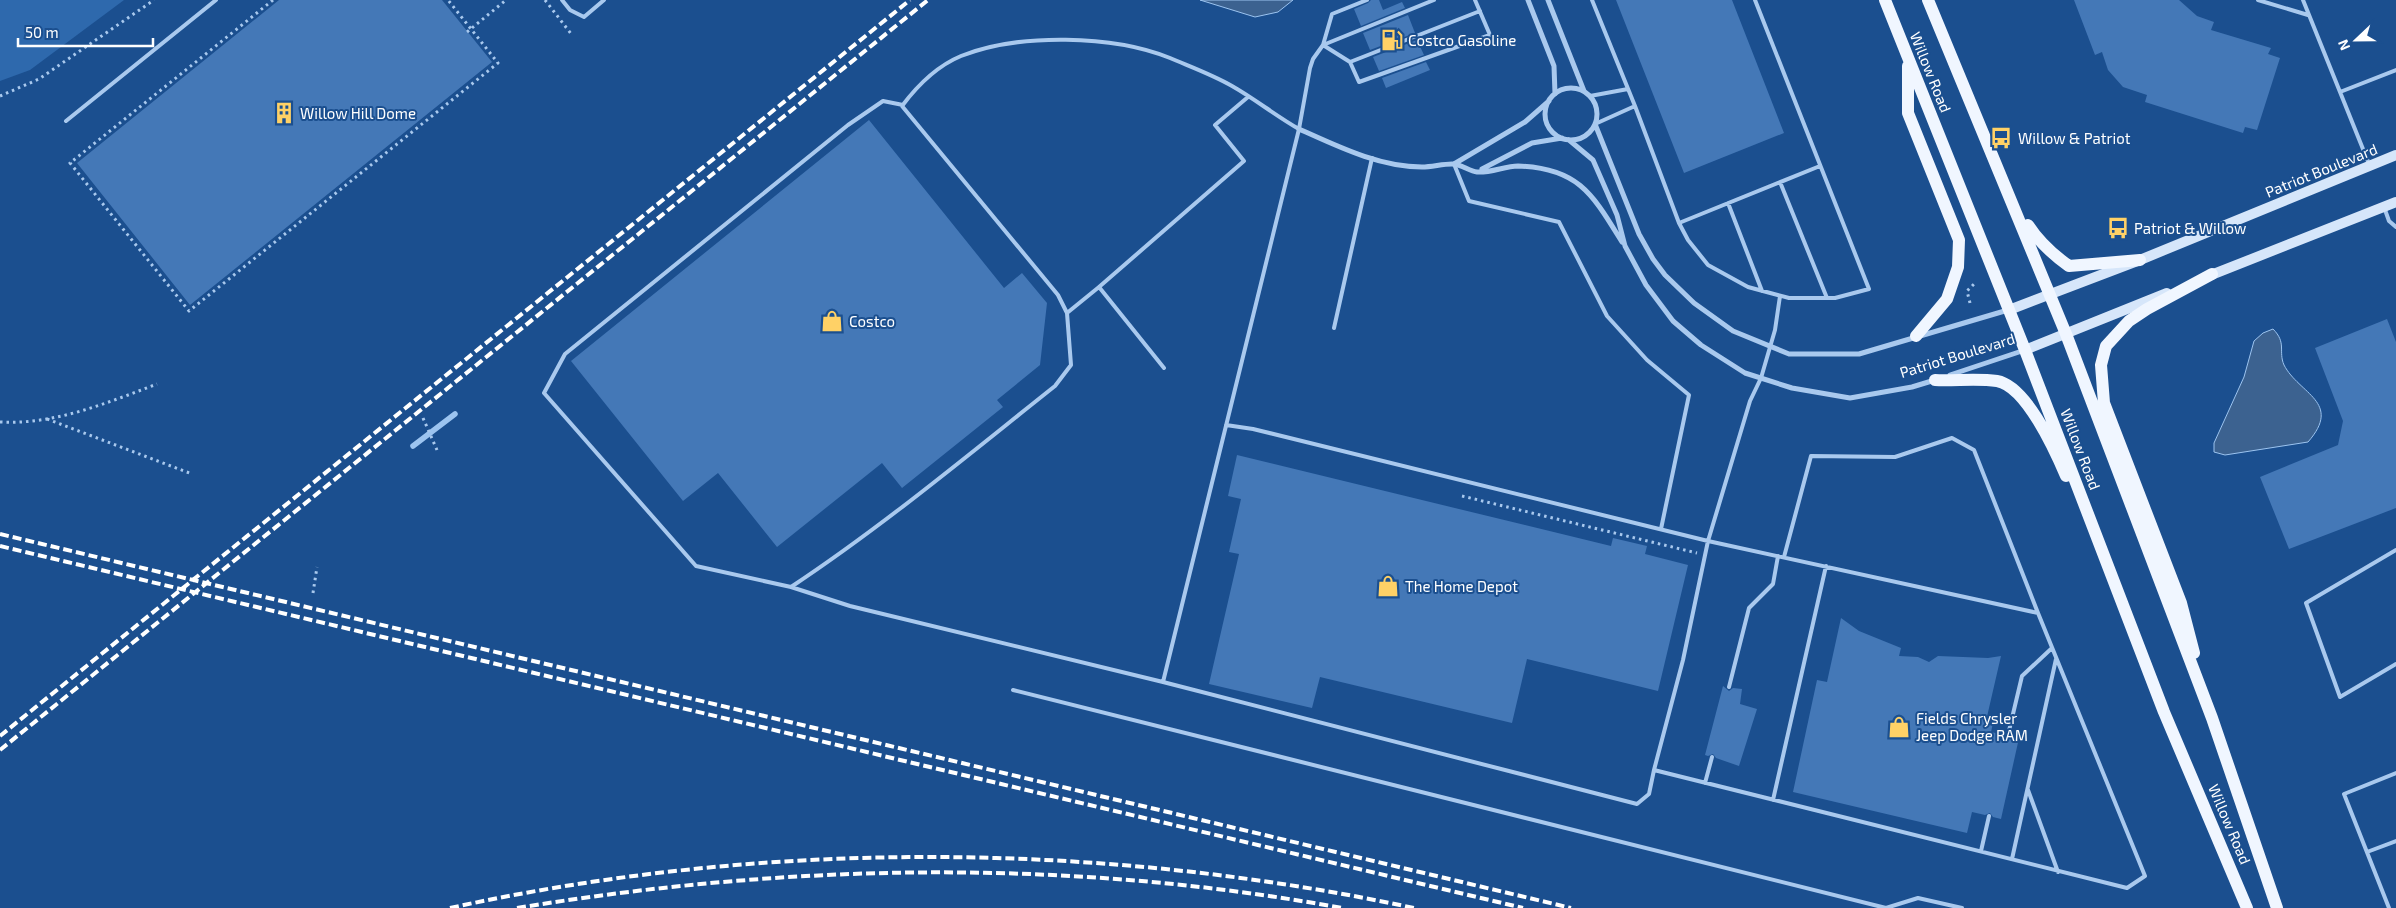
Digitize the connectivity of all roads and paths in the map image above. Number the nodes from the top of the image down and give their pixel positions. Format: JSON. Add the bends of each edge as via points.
{"nodes":[{"id":1,"x":154,"y":0,"type":"edge"},
{"id":2,"x":216,"y":0,"type":"edge"},
{"id":3,"x":274,"y":0,"type":"edge"},
{"id":4,"x":448,"y":0,"type":"edge"},
{"id":5,"x":506,"y":0,"type":"edge"},
{"id":6,"x":545,"y":0,"type":"edge"},
{"id":7,"x":562,"y":0,"type":"edge"},
{"id":8,"x":604,"y":0,"type":"edge"},
{"id":9,"x":1367,"y":0,"type":"edge"},
{"id":10,"x":1434,"y":0,"type":"edge"},
{"id":11,"x":1475,"y":0,"type":"edge"},
{"id":12,"x":1528,"y":0,"type":"edge"},
{"id":13,"x":1548,"y":0,"type":"edge"},
{"id":14,"x":1592,"y":0,"type":"edge"},
{"id":15,"x":1755,"y":0,"type":"edge"},
{"id":16,"x":1885,"y":0,"type":"edge"},
{"id":17,"x":1928,"y":0,"type":"edge"},
{"id":18,"x":2258,"y":0,"type":"edge"},
{"id":19,"x":2303,"y":0,"type":"edge"},
{"id":20,"x":1480,"y":10,"type":"junction"},
{"id":21,"x":2309,"y":15,"type":"junction"},
{"id":22,"x":471,"y":29,"type":"junction"},
{"id":23,"x":467,"y":32,"type":"dead end"},
{"id":24,"x":572,"y":35,"type":"dead end"},
{"id":25,"x":1323,"y":45,"type":"junction"},
{"id":26,"x":1908,"y":58,"type":"junction"},
{"id":27,"x":1350,"y":62,"type":"junction"},
{"id":28,"x":2396,"y":70,"type":"edge"},
{"id":29,"x":1628,"y":90,"type":"junction"},
{"id":30,"x":1584,"y":91,"type":"junction"},
{"id":31,"x":2340,"y":92,"type":"junction"},
{"id":32,"x":1555,"y":94,"type":"junction"},
{"id":33,"x":0,"y":96,"type":"edge"},
{"id":34,"x":1590,"y":96,"type":"junction"},
{"id":35,"x":1248,"y":97,"type":"junction"},
{"id":36,"x":1550,"y":99,"type":"junction"},
{"id":37,"x":903,"y":105,"type":"junction"},
{"id":38,"x":1635,"y":106,"type":"junction"},
{"id":39,"x":66,"y":121,"type":"dead end"},
{"id":40,"x":1595,"y":124,"type":"junction"},
{"id":41,"x":1299,"y":129,"type":"junction"},
{"id":42,"x":1562,"y":138,"type":"junction"},
{"id":43,"x":1569,"y":140,"type":"junction"},
{"id":44,"x":2396,"y":155,"type":"edge"},
{"id":45,"x":1372,"y":158,"type":"junction"},
{"id":46,"x":1454,"y":164,"type":"junction"},
{"id":47,"x":1820,"y":166,"type":"junction"},
{"id":48,"x":2370,"y":166,"type":"junction"},
{"id":49,"x":1477,"y":172,"type":"junction"},
{"id":50,"x":1780,"y":182,"type":"junction"},
{"id":51,"x":2009,"y":195,"type":"junction"},
{"id":52,"x":2396,"y":202,"type":"edge"},
{"id":53,"x":1728,"y":203,"type":"junction"},
{"id":54,"x":2384,"y":207,"type":"junction"},
{"id":55,"x":1679,"y":223,"type":"junction"},
{"id":56,"x":2396,"y":227,"type":"edge"},
{"id":57,"x":1624,"y":246,"type":"junction"},
{"id":58,"x":2140,"y":260,"type":"junction"},
{"id":59,"x":2212,"y":274,"type":"junction"},
{"id":60,"x":1976,"y":283,"type":"dead end"},
{"id":61,"x":1099,"y":288,"type":"junction"},
{"id":62,"x":1762,"y":291,"type":"junction"},
{"id":63,"x":2050,"y":294,"type":"junction"},
{"id":64,"x":1780,"y":296,"type":"junction"},
{"id":65,"x":1827,"y":298,"type":"junction"},
{"id":66,"x":1970,"y":303,"type":"dead end"},
{"id":67,"x":2009,"y":310,"type":"junction"},
{"id":68,"x":1067,"y":312,"type":"junction"},
{"id":69,"x":1334,"y":328,"type":"dead end"},
{"id":70,"x":2066,"y":334,"type":"junction"},
{"id":71,"x":1916,"y":336,"type":"junction"},
{"id":72,"x":1770,"y":346,"type":"junction"},
{"id":73,"x":2025,"y":350,"type":"junction"},
{"id":74,"x":1164,"y":368,"type":"dead end"},
{"id":75,"x":1761,"y":378,"type":"junction"},
{"id":76,"x":1935,"y":380,"type":"junction"},
{"id":77,"x":157,"y":384,"type":"dead end"},
{"id":78,"x":45,"y":418,"type":"junction"},
{"id":79,"x":423,"y":418,"type":"dead end"},
{"id":80,"x":0,"y":422,"type":"edge"},
{"id":81,"x":1226,"y":425,"type":"junction"},
{"id":82,"x":437,"y":450,"type":"dead end"},
{"id":83,"x":192,"y":474,"type":"dead end"},
{"id":84,"x":1462,"y":496,"type":"dead end"},
{"id":85,"x":1661,"y":529,"type":"junction"},
{"id":86,"x":1708,"y":541,"type":"junction"},
{"id":87,"x":2396,"y":550,"type":"edge"},
{"id":88,"x":1705,"y":555,"type":"junction"},
{"id":89,"x":1778,"y":556,"type":"junction"},
{"id":90,"x":1784,"y":557,"type":"junction"},
{"id":91,"x":1826,"y":566,"type":"junction"},
{"id":92,"x":317,"y":567,"type":"dead end"},
{"id":93,"x":791,"y":587,"type":"junction"},
{"id":94,"x":313,"y":593,"type":"dead end"},
{"id":95,"x":2038,"y":613,"type":"junction"},
{"id":96,"x":2052,"y":648,"type":"junction"},
{"id":97,"x":2056,"y":659,"type":"junction"},
{"id":98,"x":2396,"y":664,"type":"edge"},
{"id":99,"x":1163,"y":682,"type":"junction"},
{"id":100,"x":1730,"y":687,"type":"dead end"},
{"id":101,"x":1013,"y":690,"type":"dead end"},
{"id":102,"x":2164,"y":712,"type":"junction"},
{"id":103,"x":2212,"y":718,"type":"junction"},
{"id":104,"x":2008,"y":735,"type":"dead end"},
{"id":105,"x":1712,"y":757,"type":"dead end"},
{"id":106,"x":1654,"y":770,"type":"junction"},
{"id":107,"x":2395,"y":774,"type":"edge"},
{"id":108,"x":2396,"y":782,"type":"edge"},
{"id":109,"x":1705,"y":783,"type":"junction"},
{"id":110,"x":2027,"y":789,"type":"junction"},
{"id":111,"x":1773,"y":800,"type":"junction"},
{"id":112,"x":1989,"y":816,"type":"dead end"},
{"id":113,"x":2396,"y":841,"type":"edge"},
{"id":114,"x":1981,"y":852,"type":"junction"},
{"id":115,"x":2367,"y":852,"type":"junction"},
{"id":116,"x":2012,"y":859,"type":"junction"},
{"id":117,"x":2058,"y":872,"type":"junction"},
{"id":118,"x":1886,"y":908,"type":"edge"},
{"id":119,"x":1962,"y":908,"type":"edge"},
{"id":120,"x":2247,"y":908,"type":"edge"},
{"id":121,"x":2277,"y":908,"type":"edge"},
{"id":122,"x":2388,"y":908,"type":"edge"}],
"edges":[{"from":1,"to":33,"type":"path","via":[[40,79]]},
{"from":2,"to":39,"type":"lane"},
{"from":3,"to":22,"type":"path","via":[[70,163],[189,311],[498,63]]},
{"from":4,"to":22,"type":"path"},
{"from":5,"to":22,"type":"path"},
{"from":6,"to":24,"type":"path"},
{"from":7,"to":8,"type":"lane","via":[[570,10],[584,17]]},
{"from":9,"to":25,"type":"lane","via":[[1332,14]]},
{"from":10,"to":25,"type":"lane"},
{"from":11,"to":20,"type":"lane"},
{"from":12,"to":32,"type":"street","via":[[1554,66]]},
{"from":13,"to":30,"type":"street"},
{"from":14,"to":29,"type":"lane"},
{"from":15,"to":47,"type":"lane"},
{"from":16,"to":26,"type":"main road","name":"Willow Road"},
{"from":17,"to":51,"type":"main road","name":"Willow Road"},
{"from":18,"to":21,"type":"lane"},
{"from":19,"to":21,"type":"lane"},
{"from":20,"to":27,"type":"lane"},
{"from":20,"to":27,"type":"lane","via":[[1490,35],[1359,82]]},
{"from":21,"to":31,"type":"lane"},
{"from":22,"to":23,"type":"path"},
{"from":25,"to":27,"type":"lane"},
{"from":25,"to":41,"type":"lane","via":[[1310,68]]},
{"from":26,"to":67,"type":"main road","name":"Willow Road"},
{"from":26,"to":71,"type":"main road","via":[[1908,113],[1959,240],[1958,268],[1947,299]]},
{"from":28,"to":31,"type":"lane"},
{"from":29,"to":34,"type":"lane"},
{"from":29,"to":38,"type":"lane"},
{"from":30,"to":32,"type":"street","via":[[1569,88]]},
{"from":30,"to":34,"type":"street"},
{"from":31,"to":48,"type":"lane"},
{"from":32,"to":36,"type":"street"},
{"from":34,"to":40,"type":"street","name":"Patriot Boulevard","via":[[1597,109]]},
{"from":35,"to":37,"type":"lane","via":[[1225,83],[1168,58],[1089,40],[1061,40],[1009,44],[961,56],[927,77]]},
{"from":35,"to":41,"type":"lane"},
{"from":35,"to":61,"type":"lane","via":[[1215,125],[1244,161]]},
{"from":36,"to":42,"type":"street","via":[[1546,121]]},
{"from":36,"to":46,"type":"street","via":[[1524,122]]},
{"from":37,"to":68,"type":"lane","via":[[1058,295]]},
{"from":37,"to":93,"type":"lane","via":[[883,101],[848,125],[566,354],[544,393],[696,566]]},
{"from":38,"to":40,"type":"lane"},
{"from":38,"to":55,"type":"lane"},
{"from":40,"to":43,"type":"street","via":[[1584,136]]},
{"from":40,"to":72,"type":"street","name":"Patriot Boulevard","via":[[1639,234],[1665,275],[1694,303],[1733,331]]},
{"from":41,"to":45,"type":"street"},
{"from":41,"to":81,"type":"lane"},
{"from":42,"to":43,"type":"street","name":"Patriot Boulevard"},
{"from":42,"to":49,"type":"street","via":[[1532,144]]},
{"from":43,"to":57,"type":"street","name":"Patriot Boulevard","via":[[1593,160],[1616,216]]},
{"from":44,"to":48,"type":"main road","name":"Patriot Boulevard"},
{"from":45,"to":46,"type":"street","via":[[1421,167]]},
{"from":45,"to":69,"type":"lane"},
{"from":46,"to":49,"type":"street"},
{"from":46,"to":85,"type":"lane","via":[[1469,201],[1559,222],[1607,316],[1647,360],[1689,395]]},
{"from":47,"to":50,"type":"lane"},
{"from":47,"to":65,"type":"lane","via":[[1869,289]]},
{"from":48,"to":58,"type":"main road","name":"Patriot Boulevard"},
{"from":49,"to":57,"type":"street","via":[[1516,166],[1560,173],[1582,185]]},
{"from":50,"to":53,"type":"lane"},
{"from":50,"to":65,"type":"lane"},
{"from":51,"to":58,"type":"main road","via":[[2036,238],[2069,266]]},
{"from":51,"to":63,"type":"main road","name":"Willow Road"},
{"from":52,"to":54,"type":"main road","name":"Patriot Boulevard"},
{"from":53,"to":55,"type":"lane"},
{"from":53,"to":62,"type":"lane"},
{"from":54,"to":56,"type":"lane","via":[[2389,221]]},
{"from":54,"to":59,"type":"main road","name":"Patriot Boulevard"},
{"from":55,"to":62,"type":"lane","via":[[1708,265]]},
{"from":57,"to":75,"type":"street","name":"Patriot Boulevard","via":[[1646,285],[1674,321],[1701,346],[1744,373]]},
{"from":58,"to":63,"type":"main road","name":"Patriot Boulevard"},
{"from":59,"to":70,"type":"main road","name":"Patriot Boulevard"},
{"from":59,"to":103,"type":"main road","via":[[2129,321],[2106,346],[2101,365],[2104,402],[2181,603]]},
{"from":60,"to":66,"type":"path","via":[[1967,291]]},
{"from":61,"to":68,"type":"lane"},
{"from":61,"to":74,"type":"lane"},
{"from":62,"to":64,"type":"lane"},
{"from":63,"to":67,"type":"main road","name":"Patriot Boulevard"},
{"from":63,"to":70,"type":"main road","name":"Willow Road"},
{"from":64,"to":65,"type":"lane"},
{"from":64,"to":72,"type":"lane"},
{"from":67,"to":71,"type":"street","name":"Patriot Boulevard"},
{"from":67,"to":73,"type":"main road","name":"Willow Road"},
{"from":68,"to":93,"type":"lane","via":[[1070,365],[1055,386],[905,506]]},
{"from":70,"to":73,"type":"main road","name":"Patriot Boulevard"},
{"from":70,"to":103,"type":"main road","name":"Willow Road"},
{"from":71,"to":72,"type":"street","name":"Patriot Boulevard","via":[[1859,354],[1789,354]]},
{"from":72,"to":75,"type":"lane"},
{"from":73,"to":76,"type":"street","name":"Patriot Boulevard"},
{"from":73,"to":102,"type":"main road","name":"Willow Road"},
{"from":75,"to":76,"type":"street","name":"Patriot Boulevard","via":[[1792,388],[1850,398]]},
{"from":75,"to":86,"type":"lane","via":[[1750,401]]},
{"from":76,"to":102,"type":"main road","via":[[1999,381],[2018,392],[2032,410],[2064,473],[2141,671]]},
{"from":77,"to":78,"type":"path","via":[[93,408]]},
{"from":78,"to":80,"type":"path"},
{"from":78,"to":83,"type":"path"},
{"from":79,"to":82,"type":"path"},
{"from":81,"to":85,"type":"lane"},
{"from":81,"to":99,"type":"lane"},
{"from":84,"to":88,"type":"path"},
{"from":85,"to":86,"type":"lane"},
{"from":86,"to":88,"type":"lane"},
{"from":86,"to":89,"type":"lane"},
{"from":87,"to":98,"type":"lane","via":[[2306,603],[2340,697]]},
{"from":88,"to":106,"type":"lane","via":[[1683,660]]},
{"from":89,"to":90,"type":"lane"},
{"from":89,"to":100,"type":"lane","via":[[1773,584],[1748,608]]},
{"from":90,"to":91,"type":"lane"},
{"from":90,"to":95,"type":"lane","via":[[1811,456],[1895,457],[1952,438],[1974,450]]},
{"from":91,"to":95,"type":"lane"},
{"from":91,"to":111,"type":"lane"},
{"from":92,"to":94,"type":"path"},
{"from":93,"to":99,"type":"lane","via":[[850,606]]},
{"from":95,"to":96,"type":"lane"},
{"from":96,"to":97,"type":"lane"},
{"from":96,"to":104,"type":"lane","via":[[2022,676]]},
{"from":97,"to":110,"type":"lane"},
{"from":97,"to":117,"type":"lane","via":[[2145,876],[2127,888]]},
{"from":99,"to":106,"type":"lane","via":[[1637,804],[1649,794]]},
{"from":101,"to":118,"type":"lane"},
{"from":102,"to":120,"type":"main road","name":"Willow Road"},
{"from":103,"to":121,"type":"main road","name":"Willow Road"},
{"from":105,"to":109,"type":"lane"},
{"from":106,"to":109,"type":"lane"},
{"from":107,"to":108,"type":"lane"},
{"from":107,"to":115,"type":"lane","via":[[2344,794]]},
{"from":109,"to":111,"type":"lane"},
{"from":110,"to":116,"type":"lane"},
{"from":110,"to":117,"type":"lane"},
{"from":111,"to":114,"type":"lane"},
{"from":112,"to":114,"type":"lane"},
{"from":113,"to":115,"type":"lane"},
{"from":114,"to":116,"type":"lane"},
{"from":115,"to":122,"type":"lane"},
{"from":116,"to":117,"type":"lane"},
{"from":118,"to":119,"type":"lane","via":[[1918,898]]}]}
